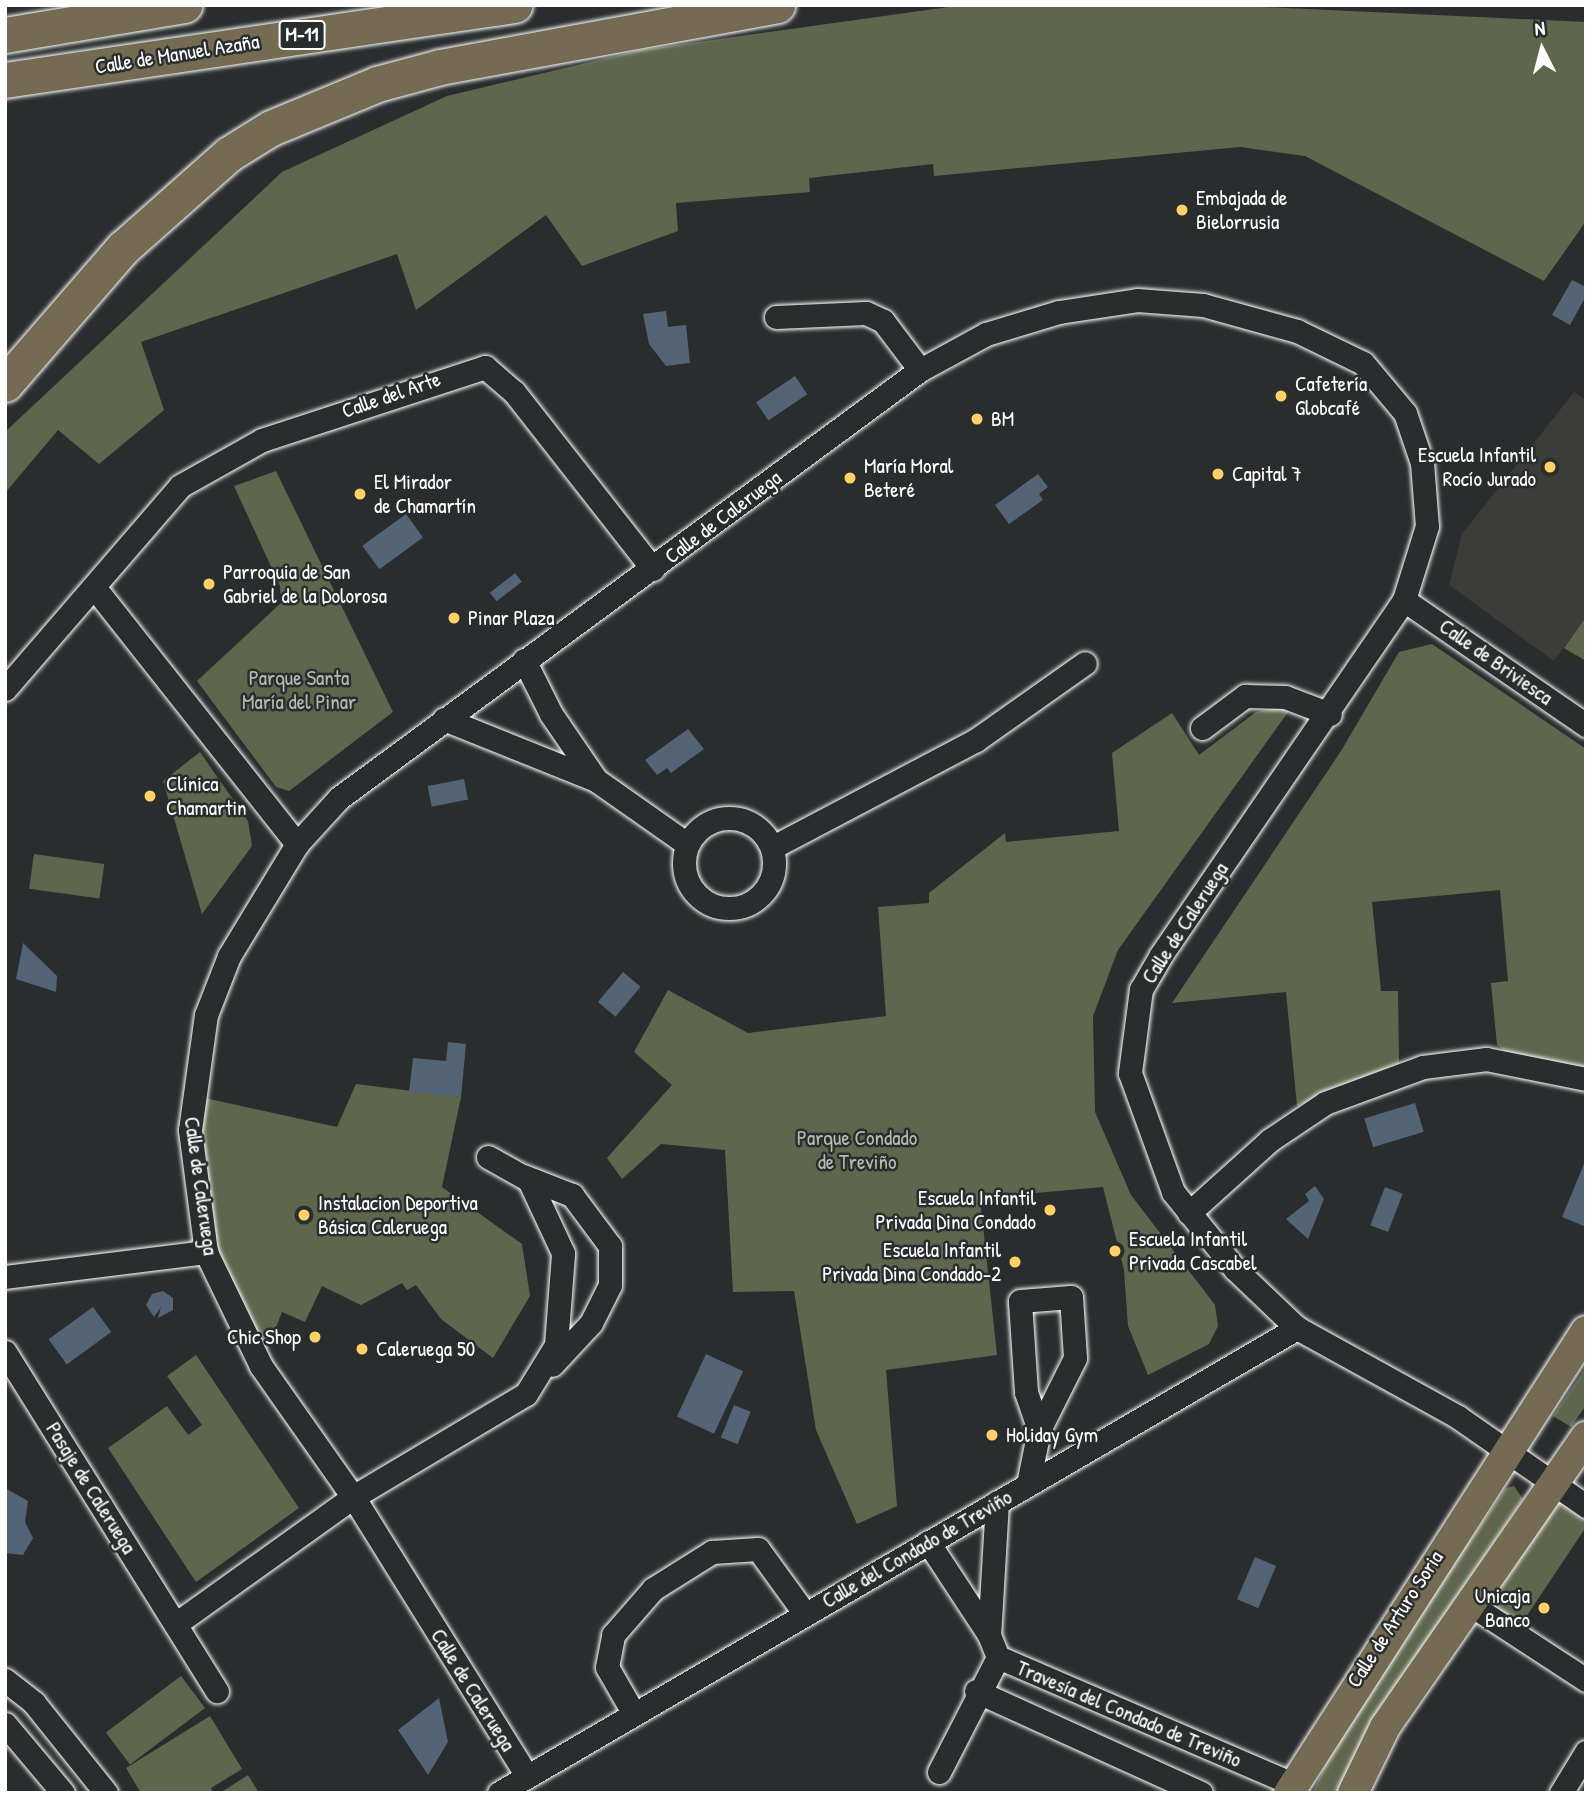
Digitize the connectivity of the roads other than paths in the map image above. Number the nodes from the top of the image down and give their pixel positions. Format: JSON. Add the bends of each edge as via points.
{"nodes":[{"id":1,"x":186,"y":5,"type":"edge"},
{"id":2,"x":515,"y":5,"type":"edge"},
{"id":3,"x":777,"y":5,"type":"edge"},
{"id":4,"x":5,"y":22,"type":"edge"},
{"id":5,"x":80,"y":22,"type":"junction"},
{"id":6,"x":5,"y":34,"type":"edge"},
{"id":7,"x":5,"y":80,"type":"edge"},
{"id":8,"x":776,"y":317,"type":"dead end"},
{"id":9,"x":920,"y":370,"type":"junction"},
{"id":10,"x":5,"y":384,"type":"edge"},
{"id":11,"x":653,"y":569,"type":"junction"},
{"id":12,"x":94,"y":587,"type":"junction"},
{"id":13,"x":1405,"y":600,"type":"junction"},
{"id":14,"x":524,"y":660,"type":"junction"},
{"id":15,"x":1085,"y":663,"type":"dead end"},
{"id":16,"x":5,"y":689,"type":"edge"},
{"id":17,"x":1330,"y":714,"type":"junction"},
{"id":18,"x":444,"y":719,"type":"junction"},
{"id":19,"x":1586,"y":725,"type":"edge"},
{"id":20,"x":1202,"y":728,"type":"dead end"},
{"id":21,"x":596,"y":780,"type":"junction"},
{"id":22,"x":297,"y":844,"type":"junction"},
{"id":23,"x":687,"y":844,"type":"junction"},
{"id":24,"x":772,"y":847,"type":"junction"},
{"id":25,"x":1586,"y":1079,"type":"edge"},
{"id":26,"x":488,"y":1157,"type":"dead end"},
{"id":27,"x":516,"y":1173,"type":"junction"},
{"id":28,"x":1189,"y":1213,"type":"junction"},
{"id":29,"x":206,"y":1252,"type":"junction"},
{"id":30,"x":5,"y":1277,"type":"edge"},
{"id":31,"x":1297,"y":1328,"type":"junction"},
{"id":32,"x":1586,"y":1331,"type":"edge"},
{"id":33,"x":5,"y":1352,"type":"edge"},
{"id":34,"x":526,"y":1394,"type":"junction"},
{"id":35,"x":1039,"y":1430,"type":"junction"},
{"id":36,"x":1586,"y":1437,"type":"edge"},
{"id":37,"x":1506,"y":1449,"type":"junction"},
{"id":38,"x":1554,"y":1481,"type":"junction"},
{"id":39,"x":1028,"y":1484,"type":"junction"},
{"id":40,"x":353,"y":1497,"type":"junction"},
{"id":41,"x":997,"y":1502,"type":"junction"},
{"id":42,"x":1586,"y":1506,"type":"edge"},
{"id":43,"x":928,"y":1542,"type":"junction"},
{"id":44,"x":1471,"y":1605,"type":"junction"},
{"id":45,"x":805,"y":1614,"type":"junction"},
{"id":46,"x":177,"y":1623,"type":"junction"},
{"id":47,"x":989,"y":1635,"type":"junction"},
{"id":48,"x":998,"y":1657,"type":"junction"},
{"id":49,"x":5,"y":1679,"type":"edge"},
{"id":50,"x":1586,"y":1680,"type":"edge"},
{"id":51,"x":217,"y":1691,"type":"dead end"},
{"id":52,"x":976,"y":1691,"type":"junction"},
{"id":53,"x":634,"y":1714,"type":"junction"},
{"id":54,"x":5,"y":1724,"type":"edge"},
{"id":55,"x":1586,"y":1752,"type":"edge"},
{"id":56,"x":939,"y":1772,"type":"dead end"},
{"id":57,"x":527,"y":1776,"type":"junction"},
{"id":58,"x":1291,"y":1788,"type":"edge"},
{"id":59,"x":63,"y":1793,"type":"edge"},
{"id":60,"x":106,"y":1793,"type":"edge"},
{"id":61,"x":499,"y":1793,"type":"edge"},
{"id":62,"x":1201,"y":1793,"type":"edge"},
{"id":63,"x":1353,"y":1793,"type":"edge"},
{"id":64,"x":1561,"y":1793,"type":"edge"}],
"edges":[{"from":1,"to":5,"type":"highway"},
{"from":2,"to":7,"type":"highway","name":"Calle de Manuel Azaña","number":"M-11"},
{"from":3,"to":10,"type":"highway","via":[[440,67],[377,84],[271,128],[229,154],[131,240]]},
{"from":4,"to":5,"type":"highway"},
{"from":5,"to":6,"type":"highway"},
{"from":8,"to":9,"type":"street","via":[[866,313],[883,321]]},
{"from":9,"to":11,"type":"street","name":"Calle de Caleruega"},
{"from":9,"to":13,"type":"street","name":"Calle de Caleruega","via":[[986,334],[1059,312],[1137,300],[1203,305],[1297,331],[1363,363],[1405,413],[1422,463],[1427,526]]},
{"from":11,"to":12,"type":"street","name":"Calle del Arte","via":[[514,392],[485,367],[262,440],[180,486]]},
{"from":11,"to":14,"type":"street","name":"Calle de Caleruega"},
{"from":12,"to":16,"type":"street","name":"Calle del Arte"},
{"from":12,"to":22,"type":"street"},
{"from":13,"to":17,"type":"street","name":"Calle de Caleruega"},
{"from":13,"to":19,"type":"street","name":"Calle de Briviesca"},
{"from":14,"to":18,"type":"street","name":"Calle de Caleruega"},
{"from":14,"to":21,"type":"street","via":[[551,714]]},
{"from":15,"to":24,"type":"street","via":[[976,740]]},
{"from":17,"to":20,"type":"street","via":[[1285,697],[1245,696]]},
{"from":17,"to":28,"type":"street","name":"Calle de Caleruega","via":[[1141,989],[1130,1073],[1154,1153]]},
{"from":18,"to":21,"type":"street"},
{"from":18,"to":22,"type":"street","name":"Calle de Caleruega","via":[[339,798]]},
{"from":21,"to":23,"type":"street"},
{"from":22,"to":29,"type":"street","name":"Calle de Caleruega","via":[[229,956],[206,1016],[190,1130]]},
{"from":23,"to":24,"type":"street","via":[[705,824],[731,817],[756,826]]},
{"from":23,"to":24,"type":"street","via":[[684,874],[700,899],[728,910],[757,901],[774,876]]},
{"from":25,"to":28,"type":"street","via":[[1486,1059],[1423,1068],[1325,1103],[1270,1140]]},
{"from":26,"to":27,"type":"street"},
{"from":27,"to":34,"type":"street","via":[[535,1191],[563,1254],[556,1345]]},
{"from":27,"to":34,"type":"street","via":[[572,1195],[610,1246],[610,1285],[591,1323]]},
{"from":28,"to":31,"type":"street","name":"Calle de Caleruega"},
{"from":29,"to":30,"type":"street"},
{"from":29,"to":40,"type":"street","name":"Calle de Caleruega","via":[[261,1366]]},
{"from":31,"to":37,"type":"street","name":"Calle de Caleruega"},
{"from":31,"to":39,"type":"street","name":"Calle del Condado de Treviño"},
{"from":32,"to":37,"type":"main road","name":"Calle de Arturo Soria"},
{"from":33,"to":46,"type":"street","name":"Pasaje de Caleruega"},
{"from":34,"to":40,"type":"street"},
{"from":35,"to":35,"type":"street","name":"Calle del Condado de Treviño","via":[[1026,1392],[1020,1301],[1071,1297],[1075,1358]]},
{"from":35,"to":39,"type":"street","name":"Calle del Condado de Treviño"},
{"from":36,"to":38,"type":"main road"},
{"from":37,"to":38,"type":"street"},
{"from":37,"to":58,"type":"main road","name":"Calle de Arturo Soria"},
{"from":38,"to":42,"type":"street"},
{"from":38,"to":44,"type":"main road"},
{"from":39,"to":41,"type":"street","name":"Calle del Condado de Treviño"},
{"from":40,"to":46,"type":"street"},
{"from":40,"to":57,"type":"street","name":"Calle de Caleruega"},
{"from":41,"to":43,"type":"street","name":"Calle del Condado de Treviño"},
{"from":41,"to":47,"type":"street"},
{"from":43,"to":45,"type":"street","name":"Calle del Condado de Treviño"},
{"from":43,"to":47,"type":"street"},
{"from":44,"to":50,"type":"street"},
{"from":44,"to":63,"type":"main road","via":[[1385,1727]]},
{"from":45,"to":53,"type":"street","name":"Calle del Condado de Treviño"},
{"from":45,"to":53,"type":"street","name":"Calle del Condado de Treviño","via":[[758,1549],[712,1552],[653,1589],[613,1635],[607,1667]]},
{"from":46,"to":51,"type":"street","name":"Pasaje de Caleruega"},
{"from":47,"to":48,"type":"street"},
{"from":48,"to":52,"type":"street","name":"Travesía del Condado de Treviño"},
{"from":48,"to":58,"type":"street","name":"Travesía del Condado de Treviño"},
{"from":49,"to":60,"type":"street","via":[[34,1703]]},
{"from":52,"to":56,"type":"street"},
{"from":52,"to":62,"type":"street","name":"Travesía del Condado de Treviño"},
{"from":53,"to":57,"type":"street","name":"Calle del Condado de Treviño"},
{"from":54,"to":59,"type":"street"},
{"from":55,"to":64,"type":"street"},
{"from":57,"to":61,"type":"street","name":"Calle del Condado de Treviño"}]}
